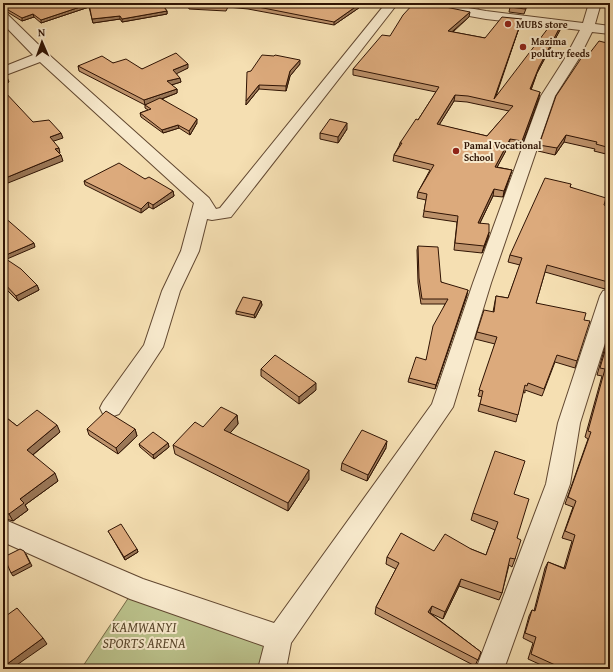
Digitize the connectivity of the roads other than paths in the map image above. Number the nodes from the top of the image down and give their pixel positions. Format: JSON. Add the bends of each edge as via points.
{"nodes":[{"id":1,"x":392,"y":3,"type":"edge"},
{"id":2,"x":420,"y":3,"type":"edge"},
{"id":3,"x":595,"y":3,"type":"edge"},
{"id":4,"x":3,"y":17,"type":"edge"},
{"id":5,"x":588,"y":27,"type":"junction"},
{"id":6,"x":610,"y":30,"type":"edge"},
{"id":7,"x":42,"y":56,"type":"junction"},
{"id":8,"x":3,"y":72,"type":"edge"},
{"id":9,"x":203,"y":202,"type":"junction"},
{"id":10,"x":610,"y":296,"type":"edge"},
{"id":11,"x":111,"y":408,"type":"dead end"},
{"id":12,"x":3,"y":530,"type":"edge"},
{"id":13,"x":280,"y":638,"type":"junction"},
{"id":14,"x":272,"y":669,"type":"edge"},
{"id":15,"x":490,"y":669,"type":"edge"}],
"edges":[{"from":1,"to":9,"type":"street","via":[[225,213],[212,215]]},
{"from":2,"to":5,"type":"street","via":[[486,15]]},
{"from":3,"to":5,"type":"street"},
{"from":4,"to":7,"type":"street"},
{"from":5,"to":6,"type":"street"},
{"from":5,"to":13,"type":"street","via":[[548,96],[482,283],[442,407]]},
{"from":7,"to":8,"type":"street"},
{"from":7,"to":9,"type":"street"},
{"from":9,"to":11,"type":"street","via":[[190,251],[171,291],[152,346]]},
{"from":10,"to":15,"type":"street","via":[[569,423],[558,484]]},
{"from":12,"to":13,"type":"street","via":[[139,590]]},
{"from":13,"to":14,"type":"street"}]}
